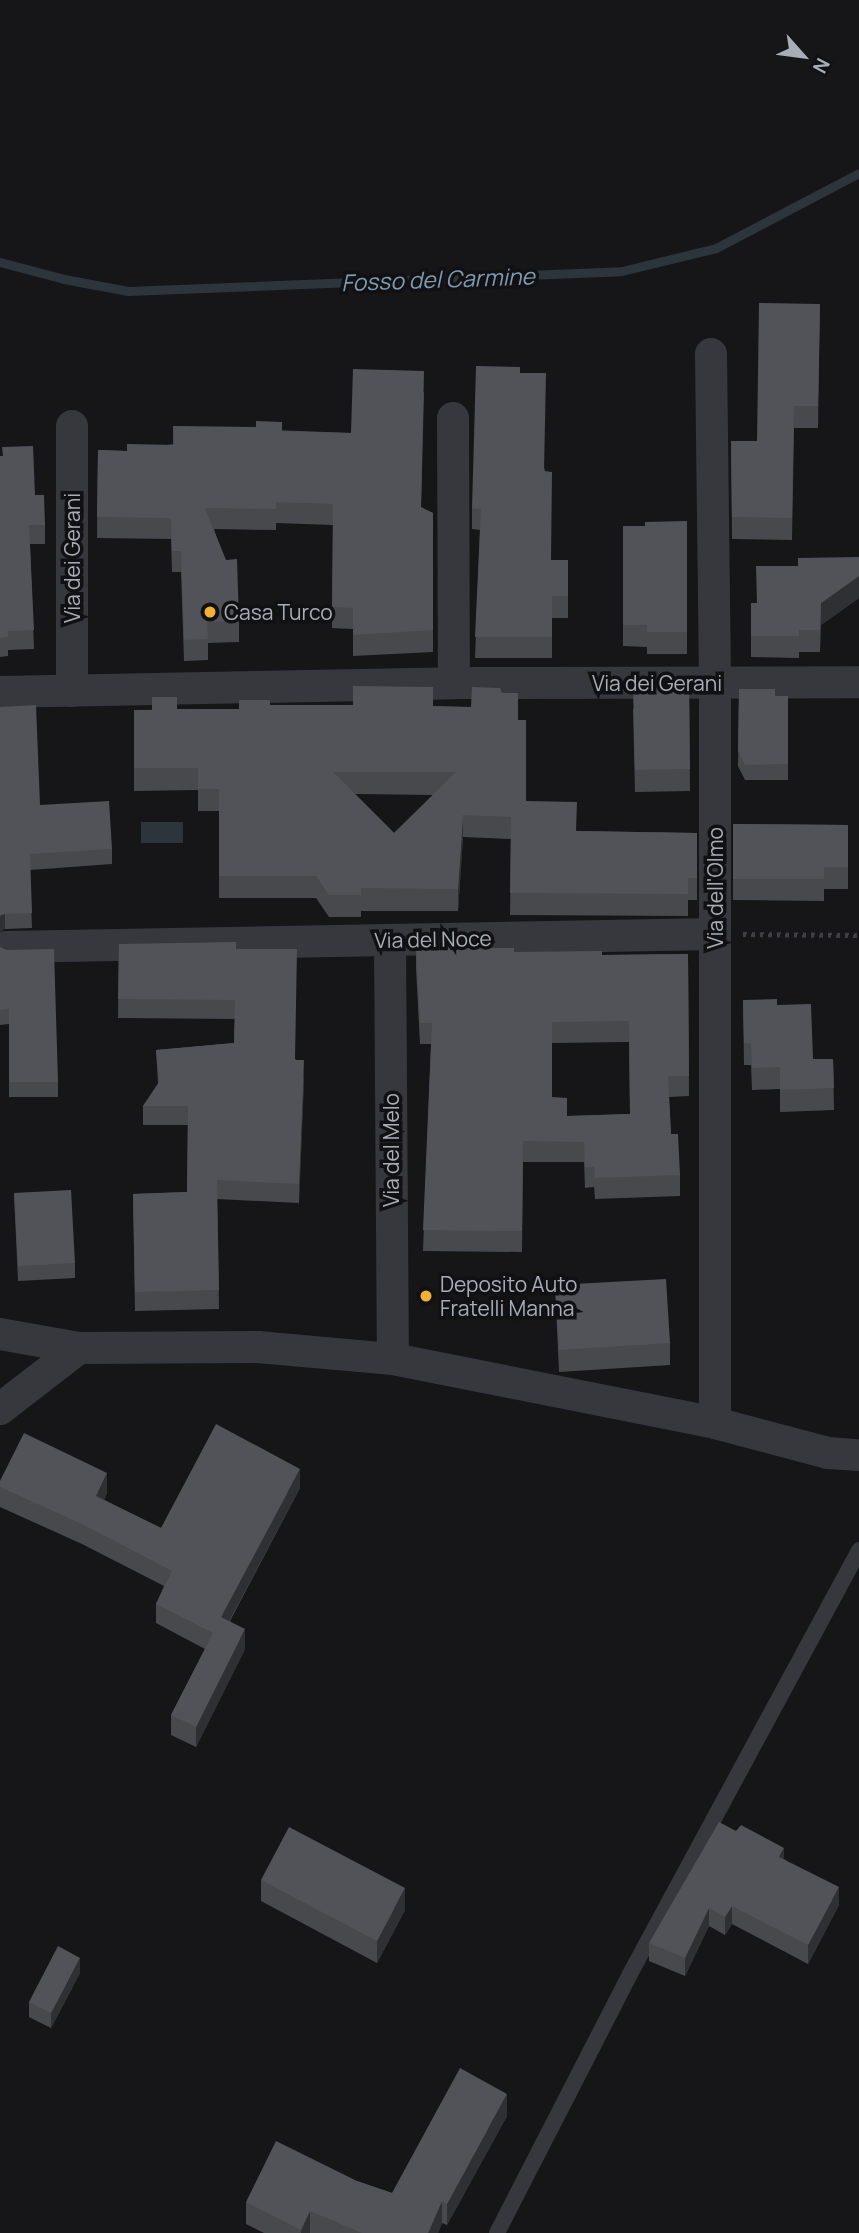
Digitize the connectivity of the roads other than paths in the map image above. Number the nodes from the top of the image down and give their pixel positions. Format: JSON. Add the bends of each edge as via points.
{"nodes":[{"id":1,"x":710,"y":354,"type":"dead end"},
{"id":2,"x":453,"y":418,"type":"dead end"},
{"id":3,"x":72,"y":426,"type":"dead end"},
{"id":4,"x":859,"y":682,"type":"edge"},
{"id":5,"x":454,"y":683,"type":"junction"},
{"id":6,"x":715,"y":684,"type":"junction"},
{"id":7,"x":72,"y":691,"type":"junction"},
{"id":8,"x":0,"y":692,"type":"edge"},
{"id":9,"x":715,"y":934,"type":"junction"},
{"id":10,"x":390,"y":940,"type":"junction"},
{"id":11,"x":6,"y":947,"type":"edge"},
{"id":12,"x":0,"y":1334,"type":"edge"},
{"id":13,"x":79,"y":1348,"type":"junction"},
{"id":14,"x":393,"y":1359,"type":"junction"},
{"id":15,"x":0,"y":1409,"type":"edge"},
{"id":16,"x":715,"y":1423,"type":"junction"},
{"id":17,"x":859,"y":1455,"type":"edge"},
{"id":18,"x":859,"y":1550,"type":"edge"},
{"id":19,"x":497,"y":2233,"type":"edge"}],
"edges":[{"from":1,"to":6,"type":"street","name":"Via dell'Olmo"},
{"from":2,"to":5,"type":"street"},
{"from":3,"to":7,"type":"street","name":"Via dei Gerani"},
{"from":4,"to":6,"type":"street","name":"Via dei Gerani"},
{"from":5,"to":6,"type":"street","name":"Via dei Gerani"},
{"from":5,"to":7,"type":"street","name":"Via dei Gerani"},
{"from":6,"to":9,"type":"street","name":"Via dell'Olmo"},
{"from":7,"to":8,"type":"street","name":"Via dei Gerani"},
{"from":9,"to":10,"type":"street","name":"Via del Noce"},
{"from":9,"to":16,"type":"street","name":"Via dell'Olmo"},
{"from":10,"to":11,"type":"street","name":"Via del Noce"},
{"from":10,"to":14,"type":"street","name":"Via del Melo"},
{"from":12,"to":13,"type":"street"},
{"from":13,"to":14,"type":"street","via":[[258,1347]]},
{"from":13,"to":15,"type":"street"},
{"from":14,"to":16,"type":"street"},
{"from":16,"to":17,"type":"street","via":[[828,1453]]},
{"from":18,"to":19,"type":"lane","via":[[630,1974]]}]}
